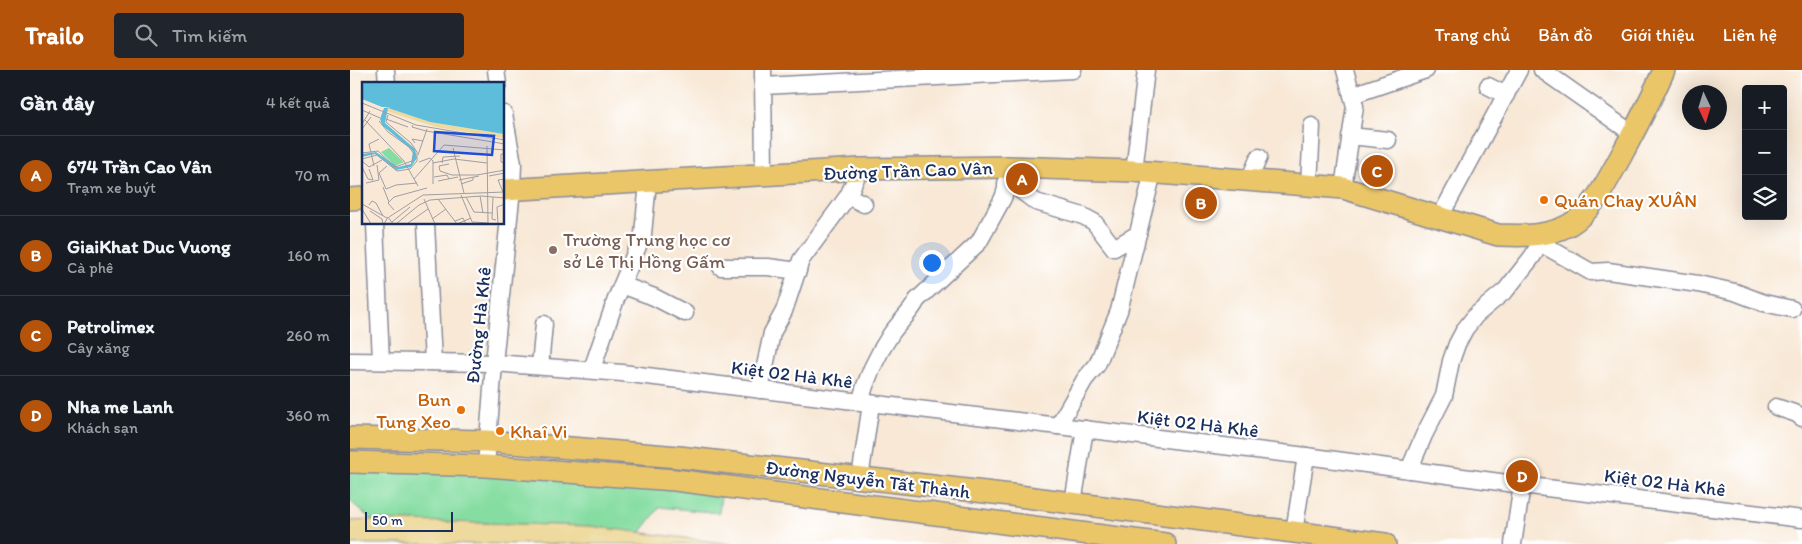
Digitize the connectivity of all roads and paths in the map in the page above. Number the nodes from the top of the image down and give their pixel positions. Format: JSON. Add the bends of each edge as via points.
{"nodes":[{"id":1,"x":1073,"y":70,"type":"edge"},
{"id":2,"x":1146,"y":70,"type":"edge"},
{"id":3,"x":1344,"y":70,"type":"edge"},
{"id":4,"x":1426,"y":70,"type":"edge"},
{"id":5,"x":1519,"y":70,"type":"edge"},
{"id":6,"x":1542,"y":70,"type":"edge"},
{"id":7,"x":1664,"y":70,"type":"edge"},
{"id":8,"x":1015,"y":72,"type":"edge"},
{"id":9,"x":941,"y":73,"type":"edge"},
{"id":10,"x":868,"y":75,"type":"edge"},
{"id":11,"x":763,"y":78,"type":"edge"},
{"id":12,"x":1488,"y":86,"type":"dead end"},
{"id":13,"x":1352,"y":95,"type":"junction"},
{"id":14,"x":1506,"y":95,"type":"junction"},
{"id":15,"x":505,"y":120,"type":"edge"},
{"id":16,"x":1312,"y":126,"type":"dead end"},
{"id":17,"x":1633,"y":134,"type":"junction"},
{"id":18,"x":1350,"y":136,"type":"junction"},
{"id":19,"x":1388,"y":140,"type":"dead end"},
{"id":20,"x":1260,"y":157,"type":"dead end"},
{"id":21,"x":860,"y":170,"type":"junction"},
{"id":22,"x":1143,"y":171,"type":"junction"},
{"id":23,"x":764,"y":176,"type":"junction"},
{"id":24,"x":1007,"y":176,"type":"junction"},
{"id":25,"x":1249,"y":180,"type":"junction"},
{"id":26,"x":648,"y":182,"type":"junction"},
{"id":27,"x":1309,"y":185,"type":"junction"},
{"id":28,"x":1343,"y":188,"type":"junction"},
{"id":29,"x":508,"y":190,"type":"edge"},
{"id":30,"x":848,"y":196,"type":"junction"},
{"id":31,"x":864,"y":204,"type":"dead end"},
{"id":32,"x":1440,"y":217,"type":"junction"},
{"id":33,"x":375,"y":225,"type":"edge"},
{"id":34,"x":426,"y":225,"type":"edge"},
{"id":35,"x":1138,"y":234,"type":"junction"},
{"id":36,"x":1543,"y":238,"type":"junction"},
{"id":37,"x":721,"y":267,"type":"dead end"},
{"id":38,"x":798,"y":271,"type":"junction"},
{"id":39,"x":622,"y":285,"type":"junction"},
{"id":40,"x":1797,"y":302,"type":"edge"},
{"id":41,"x":685,"y":314,"type":"dead end"},
{"id":42,"x":544,"y":324,"type":"dead end"},
{"id":43,"x":350,"y":361,"type":"edge"},
{"id":44,"x":381,"y":361,"type":"junction"},
{"id":45,"x":433,"y":362,"type":"junction"},
{"id":46,"x":494,"y":363,"type":"junction"},
{"id":47,"x":540,"y":366,"type":"junction"},
{"id":48,"x":592,"y":369,"type":"junction"},
{"id":49,"x":760,"y":390,"type":"junction"},
{"id":50,"x":865,"y":403,"type":"junction"},
{"id":51,"x":1776,"y":407,"type":"dead end"},
{"id":52,"x":1802,"y":418,"type":"edge"},
{"id":53,"x":1058,"y":426,"type":"junction"},
{"id":54,"x":1085,"y":429,"type":"junction"},
{"id":55,"x":350,"y":438,"type":"edge"},
{"id":56,"x":487,"y":441,"type":"junction"},
{"id":57,"x":1306,"y":456,"type":"junction"},
{"id":58,"x":350,"y":462,"type":"edge"},
{"id":59,"x":486,"y":466,"type":"junction"},
{"id":60,"x":1409,"y":470,"type":"junction"},
{"id":61,"x":860,"y":478,"type":"junction"},
{"id":62,"x":1522,"y":485,"type":"junction"},
{"id":63,"x":990,"y":493,"type":"junction"},
{"id":64,"x":1073,"y":503,"type":"junction"},
{"id":65,"x":1802,"y":520,"type":"edge"},
{"id":66,"x":988,"y":521,"type":"junction"},
{"id":67,"x":1294,"y":532,"type":"junction"},
{"id":68,"x":1374,"y":543,"type":"edge"},
{"id":69,"x":1165,"y":544,"type":"edge"},
{"id":70,"x":1514,"y":544,"type":"edge"}],
"edges":[{"from":1,"to":8,"type":"street"},
{"from":2,"to":22,"type":"street"},
{"from":3,"to":13,"type":"street"},
{"from":4,"to":13,"type":"street"},
{"from":5,"to":14,"type":"street"},
{"from":6,"to":17,"type":"street"},
{"from":7,"to":17,"type":"main road","name":"Đường Trần Cao Vân"},
{"from":8,"to":9,"type":"street"},
{"from":9,"to":10,"type":"street"},
{"from":10,"to":11,"type":"street"},
{"from":11,"to":23,"type":"street"},
{"from":12,"to":14,"type":"street"},
{"from":13,"to":18,"type":"street","via":[[1355,106]]},
{"from":14,"to":32,"type":"street"},
{"from":15,"to":29,"type":"street","name":"Đường Hà Khê","via":[[513,164]]},
{"from":16,"to":27,"type":"street"},
{"from":17,"to":36,"type":"main road","name":"Đường Trần Cao Vân","via":[[1593,203],[1578,219]]},
{"from":18,"to":19,"type":"street"},
{"from":18,"to":28,"type":"street"},
{"from":20,"to":25,"type":"street"},
{"from":21,"to":23,"type":"main road","name":"Đường Trần Cao Vân"},
{"from":21,"to":24,"type":"main road","name":"Đường Trần Cao Vân"},
{"from":21,"to":30,"type":"street"},
{"from":22,"to":24,"type":"main road","name":"Đường Trần Cao Vân"},
{"from":22,"to":25,"type":"main road","name":"Đường Trần Cao Vân"},
{"from":22,"to":35,"type":"street"},
{"from":23,"to":26,"type":"main road","name":"Đường Trần Cao Vân"},
{"from":24,"to":35,"type":"street","via":[[1036,202],[1094,222],[1114,248]]},
{"from":24,"to":50,"type":"street","via":[[999,207],[979,242],[917,300],[892,333],[865,381]]},
{"from":25,"to":27,"type":"main road","name":"Đường Trần Cao Vân"},
{"from":26,"to":29,"type":"main road","name":"Đường Trần Cao Vân"},
{"from":26,"to":39,"type":"street","via":[[643,234]]},
{"from":27,"to":28,"type":"main road","name":"Đường Trần Cao Vân"},
{"from":28,"to":32,"type":"main road","name":"Đường Trần Cao Vân"},
{"from":29,"to":46,"type":"street","name":"Đường Hà Khê"},
{"from":30,"to":31,"type":"street"},
{"from":30,"to":38,"type":"street","via":[[801,260]]},
{"from":32,"to":36,"type":"main road","name":"Đường Trần Cao Vân","via":[[1498,235]]},
{"from":33,"to":44,"type":"street"},
{"from":34,"to":45,"type":"street"},
{"from":35,"to":53,"type":"street","via":[[1121,302],[1097,365],[1085,379]]},
{"from":36,"to":40,"type":"street","via":[[1591,272],[1608,271],[1698,284],[1735,292],[1764,303]]},
{"from":36,"to":60,"type":"street","via":[[1506,290],[1465,328],[1451,361],[1444,396]]},
{"from":37,"to":38,"type":"street"},
{"from":38,"to":49,"type":"street","via":[[784,311],[772,333]]},
{"from":39,"to":41,"type":"street"},
{"from":39,"to":48,"type":"street"},
{"from":42,"to":47,"type":"street"},
{"from":43,"to":44,"type":"street","name":"Kiệt 02 Hà Khê"},
{"from":44,"to":45,"type":"street","name":"Kiệt 02 Hà Khê"},
{"from":45,"to":46,"type":"street","name":"Kiệt 02 Hà Khê"},
{"from":46,"to":47,"type":"street","name":"Kiệt 02 Hà Khê"},
{"from":46,"to":56,"type":"street","name":"Đường Hà Khê"},
{"from":47,"to":48,"type":"street","name":"Kiệt 02 Hà Khê"},
{"from":48,"to":49,"type":"street","name":"Kiệt 02 Hà Khê"},
{"from":49,"to":50,"type":"street","name":"Kiệt 02 Hà Khê"},
{"from":50,"to":53,"type":"street","name":"Kiệt 02 Hà Khê"},
{"from":50,"to":61,"type":"street"},
{"from":51,"to":52,"type":"street"},
{"from":53,"to":54,"type":"street","name":"Kiệt 02 Hà Khê"},
{"from":54,"to":57,"type":"street","name":"Kiệt 02 Hà Khê"},
{"from":54,"to":64,"type":"street"},
{"from":55,"to":56,"type":"main road","name":"Đường Nguyễn Tất Thành"},
{"from":56,"to":59,"type":"street","name":"Đường Hà Khê"},
{"from":56,"to":61,"type":"main road","name":"Đường Nguyễn Tất Thành","via":[[679,457]]},
{"from":57,"to":60,"type":"street","name":"Kiệt 02 Hà Khê"},
{"from":57,"to":67,"type":"street"},
{"from":58,"to":59,"type":"main road","name":"Đường Nguyễn Tất Thành"},
{"from":59,"to":66,"type":"main road","name":"Đường Nguyễn Tất Thành","via":[[675,480]]},
{"from":60,"to":62,"type":"street","name":"Kiệt 02 Hà Khê"},
{"from":61,"to":63,"type":"main road","name":"Đường Nguyễn Tất Thành"},
{"from":62,"to":65,"type":"street","name":"Kiệt 02 Hà Khê"},
{"from":62,"to":70,"type":"street"},
{"from":63,"to":64,"type":"main road","name":"Đường Nguyễn Tất Thành"},
{"from":63,"to":66,"type":"main road"},
{"from":64,"to":67,"type":"main road","name":"Đường Nguyễn Tất Thành"},
{"from":66,"to":69,"type":"main road","name":"Đường Nguyễn Tất Thành"},
{"from":67,"to":68,"type":"main road","name":"Đường Nguyễn Tất Thành"}]}
